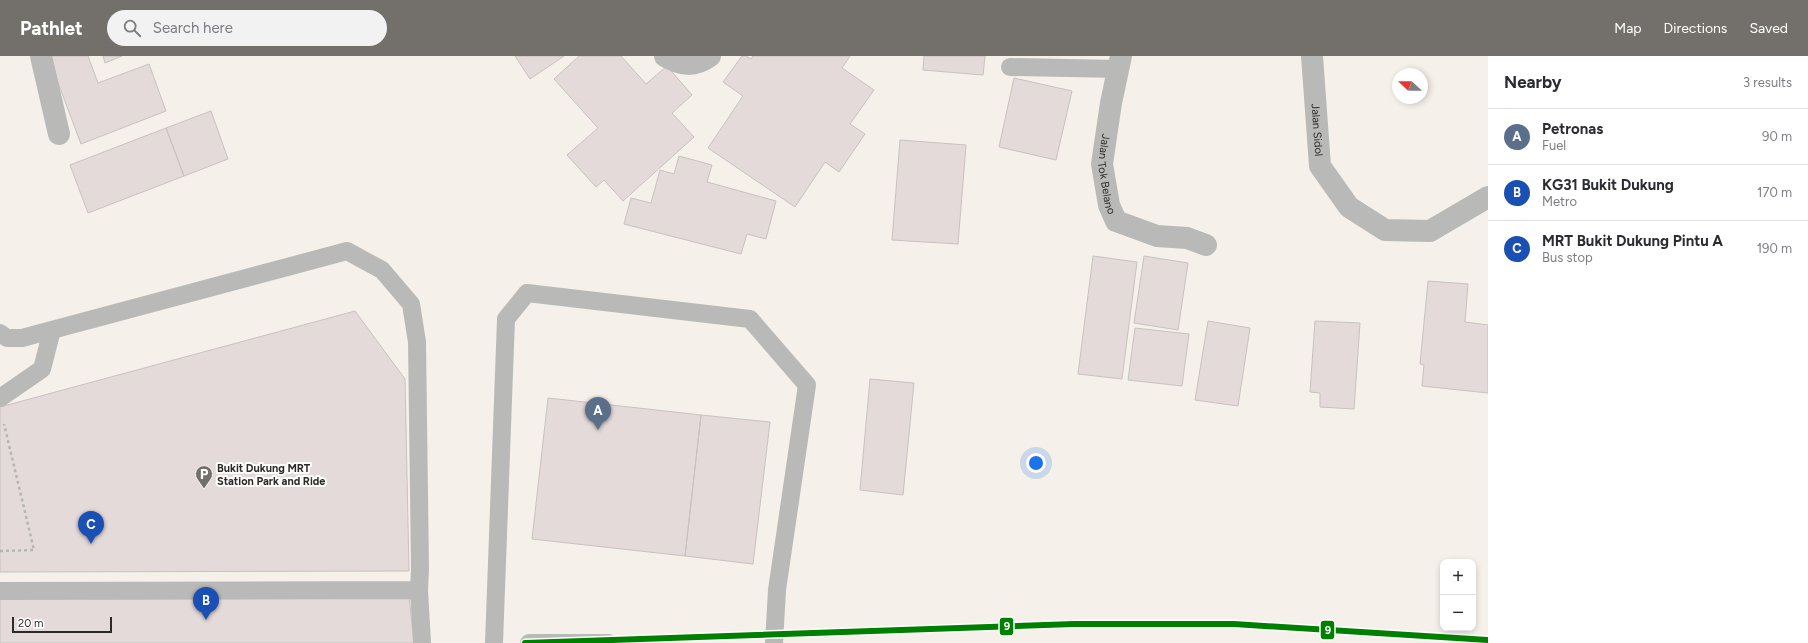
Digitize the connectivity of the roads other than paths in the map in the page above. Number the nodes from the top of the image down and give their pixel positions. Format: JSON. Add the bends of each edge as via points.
{"nodes":[{"id":1,"x":41,"y":56,"type":"edge"},
{"id":2,"x":665,"y":56,"type":"edge"},
{"id":3,"x":710,"y":56,"type":"edge"},
{"id":4,"x":1312,"y":56,"type":"edge"},
{"id":5,"x":1120,"y":62,"type":"edge"},
{"id":6,"x":1010,"y":67,"type":"dead end"},
{"id":7,"x":60,"y":134,"type":"dead end"},
{"id":8,"x":1488,"y":197,"type":"edge"},
{"id":9,"x":1206,"y":246,"type":"dead end"},
{"id":10,"x":52,"y":330,"type":"junction"},
{"id":11,"x":0,"y":333,"type":"edge"},
{"id":12,"x":0,"y":398,"type":"edge"},
{"id":13,"x":419,"y":590,"type":"junction"},
{"id":14,"x":0,"y":591,"type":"edge"},
{"id":15,"x":422,"y":643,"type":"edge"},
{"id":16,"x":494,"y":643,"type":"edge"},
{"id":17,"x":529,"y":643,"type":"edge"},
{"id":18,"x":609,"y":643,"type":"edge"},
{"id":19,"x":774,"y":643,"type":"edge"}],
"edges":[{"from":1,"to":7,"type":"street"},
{"from":2,"to":3,"type":"street","via":[[678,64],[702,62]]},
{"from":4,"to":8,"type":"street","name":"Jalan Sidol","via":[[1320,166],[1349,207],[1385,230],[1430,231]]},
{"from":5,"to":6,"type":"lane"},
{"from":5,"to":9,"type":"street","name":"Jalan Tok Belano","via":[[1102,164],[1109,205],[1116,221],[1156,236],[1187,238]]},
{"from":10,"to":11,"type":"lane","via":[[22,338],[7,338]]},
{"from":10,"to":12,"type":"lane","via":[[42,369]]},
{"from":10,"to":13,"type":"lane","via":[[347,251],[382,270],[411,304],[417,342]]},
{"from":13,"to":14,"type":"lane"},
{"from":13,"to":15,"type":"lane"},
{"from":16,"to":19,"type":"lane","via":[[506,319],[527,293],[750,320],[807,385],[777,590]]},
{"from":17,"to":18,"type":"lane"}]}
